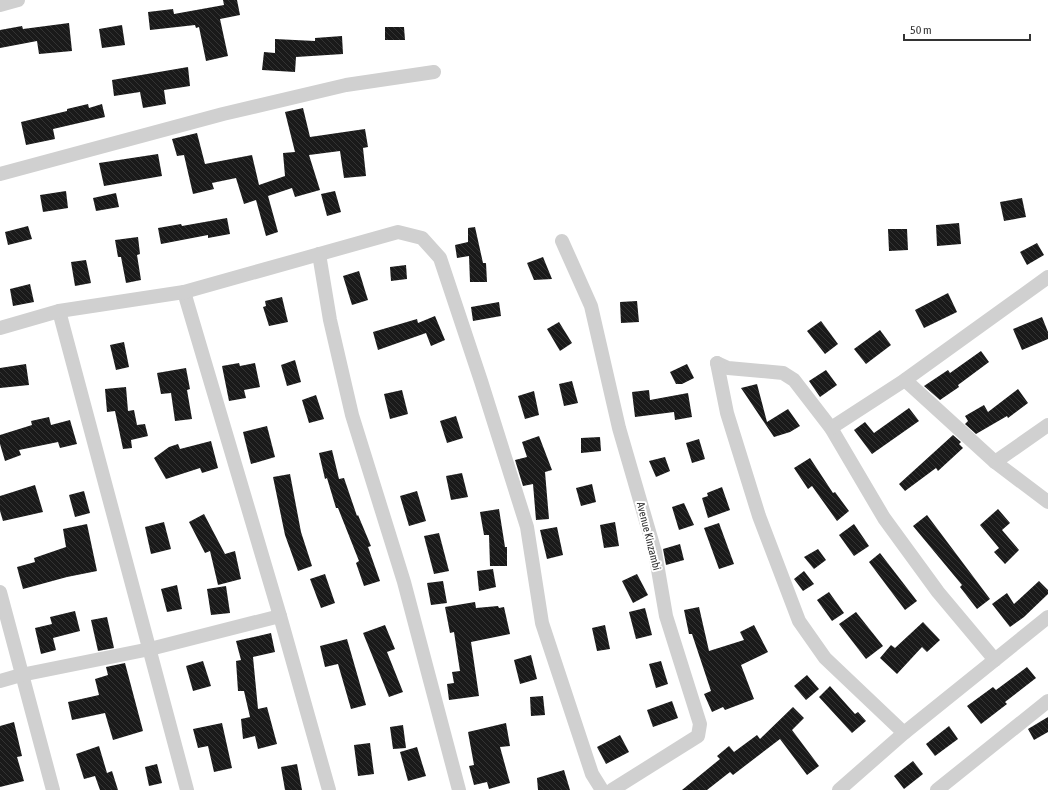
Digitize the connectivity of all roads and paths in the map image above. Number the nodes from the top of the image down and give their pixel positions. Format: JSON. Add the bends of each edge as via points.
{"nodes":[{"id":1,"x":18,"y":0,"type":"edge"},
{"id":2,"x":0,"y":5,"type":"edge"},
{"id":3,"x":434,"y":72,"type":"dead end"},
{"id":4,"x":0,"y":174,"type":"edge"},
{"id":5,"x":562,"y":242,"type":"dead end"},
{"id":6,"x":319,"y":254,"type":"junction"},
{"id":7,"x":1048,"y":277,"type":"edge"},
{"id":8,"x":184,"y":292,"type":"junction"},
{"id":9,"x":59,"y":311,"type":"junction"},
{"id":10,"x":0,"y":328,"type":"edge"},
{"id":11,"x":905,"y":380,"type":"junction"},
{"id":12,"x":1048,"y":425,"type":"edge"},
{"id":13,"x":831,"y":428,"type":"junction"},
{"id":14,"x":995,"y":462,"type":"junction"},
{"id":15,"x":1048,"y":502,"type":"edge"},
{"id":16,"x":0,"y":592,"type":"edge"},
{"id":17,"x":280,"y":616,"type":"junction"},
{"id":18,"x":1048,"y":617,"type":"edge"},
{"id":19,"x":150,"y":649,"type":"junction"},
{"id":20,"x":995,"y":660,"type":"junction"},
{"id":21,"x":21,"y":675,"type":"junction"},
{"id":22,"x":0,"y":681,"type":"edge"},
{"id":23,"x":1048,"y":700,"type":"edge"},
{"id":24,"x":904,"y":733,"type":"junction"},
{"id":25,"x":53,"y":790,"type":"edge"},
{"id":26,"x":188,"y":790,"type":"edge"},
{"id":27,"x":329,"y":790,"type":"edge"},
{"id":28,"x":459,"y":790,"type":"edge"},
{"id":29,"x":602,"y":790,"type":"edge"},
{"id":30,"x":612,"y":790,"type":"edge"},
{"id":31,"x":839,"y":790,"type":"edge"},
{"id":32,"x":937,"y":790,"type":"edge"}],
"edges":[{"from":1,"to":2,"type":"street"},
{"from":3,"to":4,"type":"street","via":[[346,84],[222,114]]},
{"from":5,"to":30,"type":"street","name":"Avenue Kinzambi","via":[[591,306],[619,428],[654,552],[666,616],[700,724],[698,736]]},
{"from":6,"to":8,"type":"street"},
{"from":6,"to":28,"type":"street","via":[[330,320],[352,415],[404,582]]},
{"from":6,"to":29,"type":"street","via":[[405,232],[422,238],[440,258],[527,527],[542,623],[592,774]]},
{"from":7,"to":11,"type":"street"},
{"from":8,"to":9,"type":"street"},
{"from":8,"to":17,"type":"street"},
{"from":9,"to":10,"type":"street"},
{"from":9,"to":19,"type":"street"},
{"from":11,"to":13,"type":"street"},
{"from":11,"to":14,"type":"street"},
{"from":12,"to":14,"type":"street"},
{"from":13,"to":20,"type":"street","via":[[884,518],[938,592]]},
{"from":13,"to":24,"type":"street","via":[[794,380],[783,374],[728,368],[717,363],[727,413],[759,516],[800,621],[825,658]]},
{"from":14,"to":15,"type":"street"},
{"from":16,"to":21,"type":"street"},
{"from":17,"to":19,"type":"street"},
{"from":17,"to":27,"type":"street"},
{"from":18,"to":20,"type":"street"},
{"from":19,"to":21,"type":"street"},
{"from":19,"to":26,"type":"street"},
{"from":20,"to":24,"type":"street"},
{"from":21,"to":22,"type":"street"},
{"from":21,"to":25,"type":"street"},
{"from":23,"to":32,"type":"street"},
{"from":24,"to":31,"type":"street"}]}
